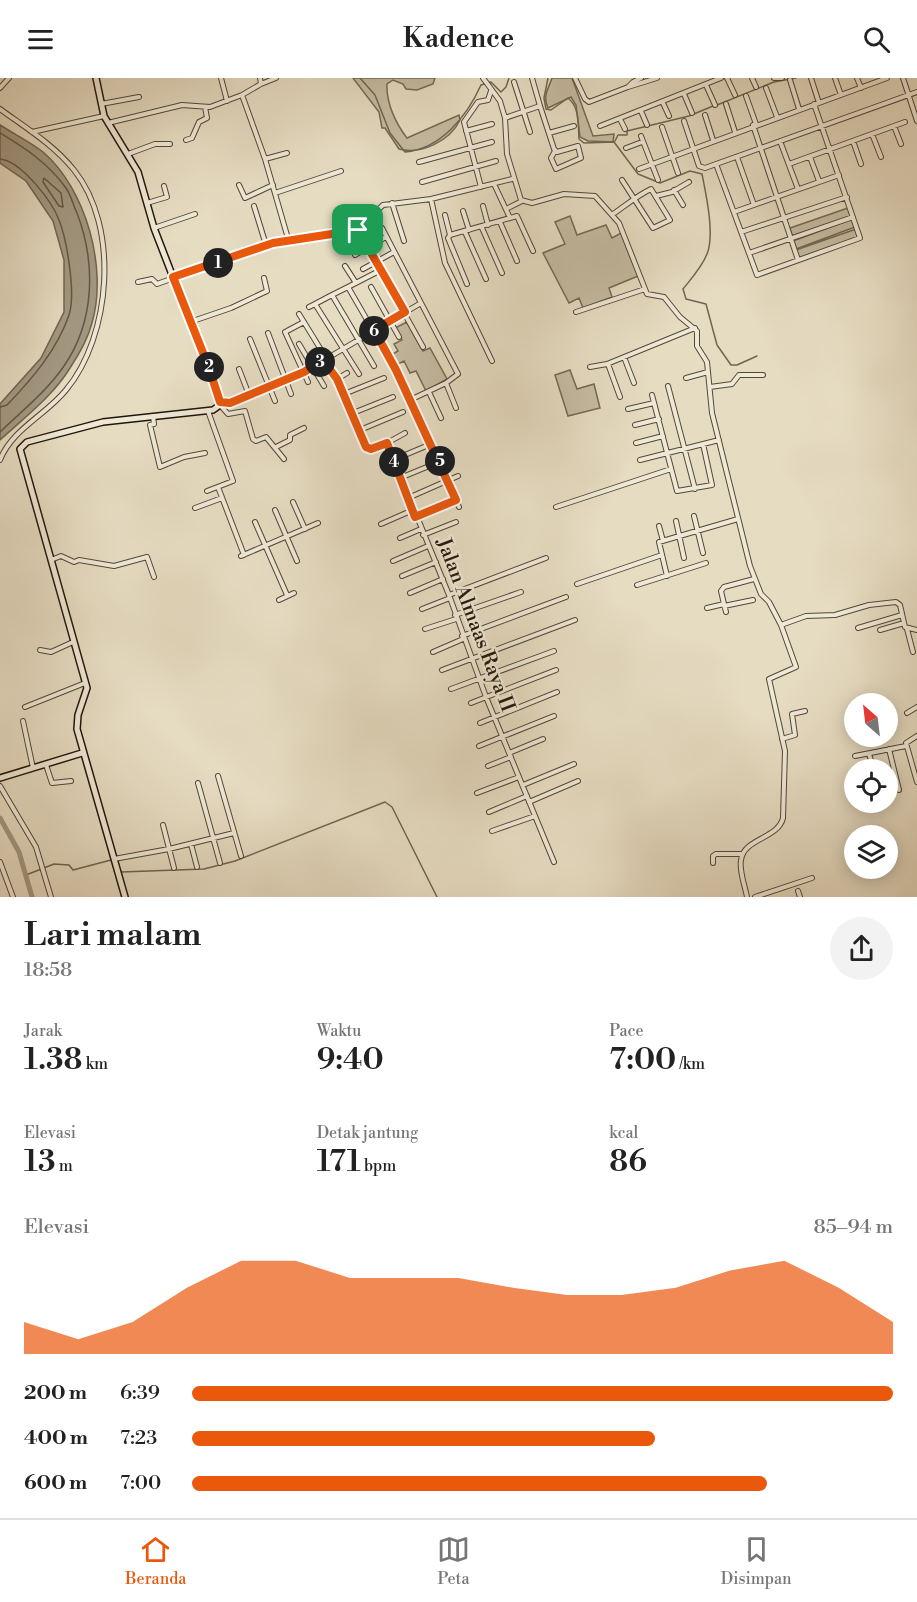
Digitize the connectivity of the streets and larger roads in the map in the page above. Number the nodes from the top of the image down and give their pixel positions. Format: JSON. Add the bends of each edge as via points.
{"nodes":[{"id":1,"x":9,"y":78,"type":"edge"},
{"id":2,"x":96,"y":78,"type":"edge"},
{"id":3,"x":221,"y":78,"type":"edge"},
{"id":4,"x":260,"y":78,"type":"edge"},
{"id":5,"x":276,"y":78,"type":"edge"},
{"id":6,"x":532,"y":78,"type":"edge"},
{"id":7,"x":575,"y":78,"type":"edge"},
{"id":8,"x":641,"y":78,"type":"edge"},
{"id":9,"x":657,"y":78,"type":"edge"},
{"id":10,"x":721,"y":78,"type":"edge"},
{"id":11,"x":727,"y":78,"type":"edge"},
{"id":12,"x":752,"y":78,"type":"edge"},
{"id":13,"x":774,"y":78,"type":"edge"},
{"id":14,"x":782,"y":78,"type":"edge"},
{"id":15,"x":811,"y":78,"type":"edge"},
{"id":16,"x":835,"y":78,"type":"edge"},
{"id":17,"x":857,"y":78,"type":"edge"},
{"id":18,"x":884,"y":78,"type":"edge"},
{"id":19,"x":903,"y":78,"type":"edge"},
{"id":20,"x":484,"y":79,"type":"edge"},
{"id":21,"x":790,"y":80,"type":"dead end"},
{"id":22,"x":514,"y":82,"type":"dead end"},
{"id":23,"x":261,"y":84,"type":"junction"},
{"id":24,"x":706,"y":85,"type":"junction"},
{"id":25,"x":628,"y":87,"type":"junction"},
{"id":26,"x":756,"y":87,"type":"dead end"},
{"id":27,"x":861,"y":87,"type":"junction"},
{"id":28,"x":0,"y":88,"type":"edge"},
{"id":29,"x":766,"y":88,"type":"dead end"},
{"id":30,"x":491,"y":91,"type":"junction"},
{"id":31,"x":917,"y":92,"type":"edge"},
{"id":32,"x":684,"y":94,"type":"junction"},
{"id":33,"x":242,"y":95,"type":"junction"},
{"id":34,"x":735,"y":95,"type":"dead end"},
{"id":35,"x":841,"y":95,"type":"junction"},
{"id":36,"x":908,"y":95,"type":"junction"},
{"id":37,"x":746,"y":96,"type":"dead end"},
{"id":38,"x":139,"y":97,"type":"dead end"},
{"id":39,"x":227,"y":101,"type":"junction"},
{"id":40,"x":663,"y":103,"type":"junction"},
{"id":41,"x":816,"y":103,"type":"junction"},
{"id":42,"x":100,"y":104,"type":"junction"},
{"id":43,"x":726,"y":104,"type":"dead end"},
{"id":44,"x":715,"y":105,"type":"dead end"},
{"id":45,"x":540,"y":106,"type":"junction"},
{"id":46,"x":205,"y":107,"type":"junction"},
{"id":47,"x":799,"y":109,"type":"junction"},
{"id":48,"x":0,"y":110,"type":"edge"},
{"id":49,"x":525,"y":111,"type":"junction"},
{"id":50,"x":641,"y":111,"type":"junction"},
{"id":51,"x":692,"y":113,"type":"dead end"},
{"id":52,"x":705,"y":115,"type":"dead end"},
{"id":53,"x":104,"y":116,"type":"junction"},
{"id":54,"x":669,"y":116,"type":"dead end"},
{"id":55,"x":777,"y":117,"type":"junction"},
{"id":56,"x":505,"y":118,"type":"junction"},
{"id":57,"x":916,"y":118,"type":"edge"},
{"id":58,"x":620,"y":119,"type":"junction"},
{"id":59,"x":684,"y":122,"type":"dead end"},
{"id":60,"x":904,"y":122,"type":"dead end"},
{"id":61,"x":107,"y":123,"type":"junction"},
{"id":62,"x":492,"y":124,"type":"dead end"},
{"id":63,"x":647,"y":125,"type":"dead end"},
{"id":64,"x":754,"y":125,"type":"junction"},
{"id":65,"x":574,"y":126,"type":"dead end"},
{"id":66,"x":600,"y":126,"type":"dead end"},
{"id":67,"x":894,"y":126,"type":"junction"},
{"id":68,"x":662,"y":127,"type":"dead end"},
{"id":69,"x":821,"y":127,"type":"junction"},
{"id":70,"x":625,"y":129,"type":"dead end"},
{"id":71,"x":466,"y":131,"type":"junction"},
{"id":72,"x":32,"y":132,"type":"junction"},
{"id":73,"x":530,"y":132,"type":"dead end"},
{"id":74,"x":735,"y":132,"type":"junction"},
{"id":75,"x":549,"y":133,"type":"junction"},
{"id":76,"x":872,"y":134,"type":"junction"},
{"id":77,"x":641,"y":136,"type":"dead end"},
{"id":78,"x":186,"y":140,"type":"dead end"},
{"id":79,"x":713,"y":140,"type":"junction"},
{"id":80,"x":780,"y":141,"type":"junction"},
{"id":81,"x":853,"y":141,"type":"junction"},
{"id":82,"x":492,"y":142,"type":"dead end"},
{"id":83,"x":642,"y":142,"type":"junction"},
{"id":84,"x":170,"y":144,"type":"dead end"},
{"id":85,"x":901,"y":144,"type":"dead end"},
{"id":86,"x":470,"y":147,"type":"junction"},
{"id":87,"x":693,"y":147,"type":"junction"},
{"id":88,"x":626,"y":148,"type":"dead end"},
{"id":89,"x":760,"y":148,"type":"junction"},
{"id":90,"x":830,"y":149,"type":"junction"},
{"id":91,"x":555,"y":151,"type":"junction"},
{"id":92,"x":286,"y":153,"type":"dead end"},
{"id":93,"x":128,"y":154,"type":"junction"},
{"id":94,"x":672,"y":156,"type":"junction"},
{"id":95,"x":737,"y":157,"type":"junction"},
{"id":96,"x":810,"y":157,"type":"junction"},
{"id":97,"x":881,"y":157,"type":"dead end"},
{"id":98,"x":265,"y":159,"type":"junction"},
{"id":99,"x":496,"y":161,"type":"dead end"},
{"id":100,"x":419,"y":162,"type":"dead end"},
{"id":101,"x":652,"y":164,"type":"junction"},
{"id":102,"x":716,"y":164,"type":"junction"},
{"id":103,"x":789,"y":164,"type":"junction"},
{"id":104,"x":861,"y":164,"type":"dead end"},
{"id":105,"x":475,"y":167,"type":"junction"},
{"id":106,"x":639,"y":169,"type":"dead end"},
{"id":107,"x":341,"y":171,"type":"dead end"},
{"id":108,"x":678,"y":173,"type":"dead end"},
{"id":109,"x":839,"y":174,"type":"junction"},
{"id":110,"x":512,"y":179,"type":"junction"},
{"id":111,"x":621,"y":180,"type":"dead end"},
{"id":112,"x":658,"y":180,"type":"dead end"},
{"id":113,"x":819,"y":181,"type":"junction"},
{"id":114,"x":422,"y":182,"type":"dead end"},
{"id":115,"x":689,"y":182,"type":"dead end"},
{"id":116,"x":494,"y":184,"type":"junction"},
{"id":117,"x":239,"y":185,"type":"dead end"},
{"id":118,"x":273,"y":185,"type":"junction"},
{"id":119,"x":164,"y":186,"type":"dead end"},
{"id":120,"x":481,"y":187,"type":"junction"},
{"id":121,"x":798,"y":189,"type":"junction"},
{"id":122,"x":674,"y":190,"type":"junction"},
{"id":123,"x":275,"y":193,"type":"junction"},
{"id":124,"x":656,"y":196,"type":"junction"},
{"id":125,"x":848,"y":196,"type":"junction"},
{"id":126,"x":775,"y":197,"type":"junction"},
{"id":127,"x":431,"y":199,"type":"junction"},
{"id":128,"x":635,"y":199,"type":"junction"},
{"id":129,"x":522,"y":201,"type":"junction"},
{"id":130,"x":147,"y":203,"type":"junction"},
{"id":131,"x":392,"y":203,"type":"junction"},
{"id":132,"x":683,"y":205,"type":"dead end"},
{"id":133,"x":754,"y":205,"type":"junction"},
{"id":134,"x":254,"y":206,"type":"dead end"},
{"id":135,"x":483,"y":206,"type":"dead end"},
{"id":136,"x":506,"y":209,"type":"junction"},
{"id":137,"x":463,"y":211,"type":"dead end"},
{"id":138,"x":734,"y":212,"type":"junction"},
{"id":139,"x":195,"y":214,"type":"dead end"},
{"id":140,"x":613,"y":214,"type":"junction"},
{"id":141,"x":445,"y":215,"type":"dead end"},
{"id":142,"x":853,"y":217,"type":"junction"},
{"id":143,"x":510,"y":218,"type":"junction"},
{"id":144,"x":783,"y":219,"type":"junction"},
{"id":145,"x":500,"y":222,"type":"junction"},
{"id":146,"x":488,"y":225,"type":"junction"},
{"id":147,"x":154,"y":228,"type":"junction"},
{"id":148,"x":382,"y":228,"type":"dead end"},
{"id":149,"x":482,"y":228,"type":"junction"},
{"id":150,"x":358,"y":230,"type":"junction"},
{"id":151,"x":467,"y":231,"type":"junction"},
{"id":152,"x":741,"y":232,"type":"junction"},
{"id":153,"x":450,"y":235,"type":"junction"},
{"id":154,"x":386,"y":237,"type":"junction"},
{"id":155,"x":790,"y":239,"type":"junction"},
{"id":156,"x":404,"y":241,"type":"dead end"},
{"id":157,"x":289,"y":242,"type":"junction"},
{"id":158,"x":266,"y":245,"type":"junction"},
{"id":159,"x":367,"y":246,"type":"junction"},
{"id":160,"x":533,"y":251,"type":"dead end"},
{"id":161,"x":394,"y":252,"type":"junction"},
{"id":162,"x":749,"y":253,"type":"junction"},
{"id":163,"x":355,"y":255,"type":"dead end"},
{"id":164,"x":798,"y":260,"type":"junction"},
{"id":165,"x":517,"y":261,"type":"dead end"},
{"id":166,"x":376,"y":262,"type":"junction"},
{"id":167,"x":345,"y":266,"type":"dead end"},
{"id":168,"x":363,"y":269,"type":"dead end"},
{"id":169,"x":381,"y":270,"type":"junction"},
{"id":170,"x":502,"y":273,"type":"dead end"},
{"id":171,"x":173,"y":277,"type":"junction"},
{"id":172,"x":264,"y":278,"type":"dead end"},
{"id":173,"x":486,"y":279,"type":"dead end"},
{"id":174,"x":138,"y":282,"type":"dead end"},
{"id":175,"x":356,"y":283,"type":"junction"},
{"id":176,"x":467,"y":284,"type":"dead end"},
{"id":177,"x":348,"y":287,"type":"junction"},
{"id":178,"x":371,"y":287,"type":"dead end"},
{"id":179,"x":645,"y":289,"type":"junction"},
{"id":180,"x":332,"y":295,"type":"junction"},
{"id":181,"x":421,"y":303,"type":"junction"},
{"id":182,"x":315,"y":304,"type":"junction"},
{"id":183,"x":309,"y":307,"type":"dead end"},
{"id":184,"x":405,"y":312,"type":"junction"},
{"id":185,"x":576,"y":312,"type":"dead end"},
{"id":186,"x":299,"y":314,"type":"dead end"},
{"id":187,"x":389,"y":320,"type":"junction"},
{"id":188,"x":190,"y":322,"type":"junction"},
{"id":189,"x":304,"y":322,"type":"junction"},
{"id":190,"x":695,"y":328,"type":"junction"},
{"id":191,"x":374,"y":330,"type":"junction"},
{"id":192,"x":268,"y":333,"type":"dead end"},
{"id":193,"x":399,"y":337,"type":"dead end"},
{"id":194,"x":250,"y":339,"type":"dead end"},
{"id":195,"x":358,"y":339,"type":"junction"},
{"id":196,"x":299,"y":344,"type":"dead end"},
{"id":197,"x":345,"y":347,"type":"junction"},
{"id":198,"x":423,"y":347,"type":"dead end"},
{"id":199,"x":624,"y":357,"type":"junction"},
{"id":200,"x":325,"y":359,"type":"junction"},
{"id":201,"x":492,"y":361,"type":"dead end"},
{"id":202,"x":607,"y":364,"type":"junction"},
{"id":203,"x":374,"y":366,"type":"dead end"},
{"id":204,"x":312,"y":367,"type":"junction"},
{"id":205,"x":590,"y":367,"type":"dead end"},
{"id":206,"x":239,"y":369,"type":"dead end"},
{"id":207,"x":304,"y":372,"type":"junction"},
{"id":208,"x":708,"y":372,"type":"junction"},
{"id":209,"x":347,"y":373,"type":"dead end"},
{"id":210,"x":359,"y":374,"type":"dead end"},
{"id":211,"x":763,"y":375,"type":"dead end"},
{"id":212,"x":384,"y":378,"type":"dead end"},
{"id":213,"x":686,"y":378,"type":"dead end"},
{"id":214,"x":337,"y":379,"type":"junction"},
{"id":215,"x":286,"y":380,"type":"junction"},
{"id":216,"x":308,"y":382,"type":"dead end"},
{"id":217,"x":634,"y":382,"type":"dead end"},
{"id":218,"x":446,"y":383,"type":"junction"},
{"id":219,"x":324,"y":386,"type":"dead end"},
{"id":220,"x":668,"y":386,"type":"dead end"},
{"id":221,"x":269,"y":387,"type":"junction"},
{"id":222,"x":710,"y":387,"type":"junction"},
{"id":223,"x":428,"y":391,"type":"junction"},
{"id":224,"x":291,"y":394,"type":"dead end"},
{"id":225,"x":344,"y":394,"type":"junction"},
{"id":226,"x":249,"y":395,"type":"junction"},
{"id":227,"x":652,"y":395,"type":"dead end"},
{"id":228,"x":393,"y":397,"type":"dead end"},
{"id":229,"x":620,"y":397,"type":"dead end"},
{"id":230,"x":410,"y":400,"type":"junction"},
{"id":231,"x":275,"y":401,"type":"dead end"},
{"id":232,"x":220,"y":403,"type":"junction"},
{"id":233,"x":654,"y":403,"type":"junction"},
{"id":234,"x":456,"y":408,"type":"dead end"},
{"id":235,"x":628,"y":409,"type":"dead end"},
{"id":236,"x":208,"y":411,"type":"junction"},
{"id":237,"x":403,"y":412,"type":"dead end"},
{"id":238,"x":353,"y":413,"type":"junction"},
{"id":239,"x":153,"y":415,"type":"junction"},
{"id":240,"x":441,"y":418,"type":"dead end"},
{"id":241,"x":659,"y":419,"type":"junction"},
{"id":242,"x":635,"y":425,"type":"dead end"},
{"id":243,"x":304,"y":428,"type":"dead end"},
{"id":244,"x":360,"y":430,"type":"junction"},
{"id":245,"x":405,"y":433,"type":"dead end"},
{"id":246,"x":663,"y":436,"type":"junction"},
{"id":247,"x":719,"y":440,"type":"junction"},
{"id":248,"x":387,"y":443,"type":"junction"},
{"id":249,"x":636,"y":443,"type":"dead end"},
{"id":250,"x":431,"y":444,"type":"junction"},
{"id":251,"x":703,"y":444,"type":"junction"},
{"id":252,"x":8,"y":446,"type":"junction"},
{"id":253,"x":276,"y":447,"type":"junction"},
{"id":254,"x":685,"y":448,"type":"junction"},
{"id":255,"x":20,"y":449,"type":"junction"},
{"id":256,"x":205,"y":453,"type":"dead end"},
{"id":257,"x":668,"y":453,"type":"junction"},
{"id":258,"x":451,"y":457,"type":"dead end"},
{"id":259,"x":284,"y":459,"type":"dead end"},
{"id":260,"x":0,"y":460,"type":"edge"},
{"id":261,"x":393,"y":460,"type":"junction"},
{"id":262,"x":640,"y":460,"type":"dead end"},
{"id":263,"x":440,"y":462,"type":"junction"},
{"id":264,"x":671,"y":469,"type":"junction"},
{"id":265,"x":458,"y":476,"type":"dead end"},
{"id":266,"x":400,"y":478,"type":"junction"},
{"id":267,"x":448,"y":480,"type":"junction"},
{"id":268,"x":218,"y":487,"type":"junction"},
{"id":269,"x":695,"y":489,"type":"junction"},
{"id":270,"x":207,"y":491,"type":"dead end"},
{"id":271,"x":222,"y":498,"type":"junction"},
{"id":272,"x":408,"y":498,"type":"junction"},
{"id":273,"x":456,"y":500,"type":"junction"},
{"id":274,"x":293,"y":502,"type":"dead end"},
{"id":275,"x":459,"y":507,"type":"dead end"},
{"id":276,"x":556,"y":507,"type":"dead end"},
{"id":277,"x":195,"y":508,"type":"dead end"},
{"id":278,"x":275,"y":510,"type":"dead end"},
{"id":279,"x":413,"y":510,"type":"junction"},
{"id":280,"x":694,"y":516,"type":"dead end"},
{"id":281,"x":415,"y":517,"type":"junction"},
{"id":282,"x":738,"y":519,"type":"junction"},
{"id":283,"x":676,"y":521,"type":"dead end"},
{"id":284,"x":255,"y":522,"type":"dead end"},
{"id":285,"x":456,"y":522,"type":"dead end"},
{"id":286,"x":318,"y":524,"type":"dead end"},
{"id":287,"x":381,"y":524,"type":"dead end"},
{"id":288,"x":659,"y":526,"type":"dead end"},
{"id":289,"x":304,"y":529,"type":"junction"},
{"id":290,"x":421,"y":529,"type":"junction"},
{"id":291,"x":698,"y":531,"type":"junction"},
{"id":292,"x":423,"y":535,"type":"junction"},
{"id":293,"x":680,"y":536,"type":"junction"},
{"id":294,"x":286,"y":537,"type":"junction"},
{"id":295,"x":400,"y":538,"type":"dead end"},
{"id":296,"x":663,"y":541,"type":"junction"},
{"id":297,"x":266,"y":546,"type":"junction"},
{"id":298,"x":428,"y":546,"type":"junction"},
{"id":299,"x":703,"y":553,"type":"dead end"},
{"id":300,"x":662,"y":555,"type":"junction"},
{"id":301,"x":546,"y":558,"type":"dead end"},
{"id":302,"x":684,"y":558,"type":"dead end"},
{"id":303,"x":50,"y":560,"type":"junction"},
{"id":304,"x":297,"y":561,"type":"dead end"},
{"id":305,"x":393,"y":561,"type":"dead end"},
{"id":306,"x":436,"y":562,"type":"junction"},
{"id":307,"x":706,"y":563,"type":"dead end"},
{"id":308,"x":402,"y":576,"type":"dead end"},
{"id":309,"x":667,"y":576,"type":"junction"},
{"id":310,"x":154,"y":577,"type":"dead end"},
{"id":311,"x":443,"y":579,"type":"junction"},
{"id":312,"x":754,"y":579,"type":"junction"},
{"id":313,"x":576,"y":584,"type":"dead end"},
{"id":314,"x":637,"y":585,"type":"dead end"},
{"id":315,"x":520,"y":592,"type":"dead end"},
{"id":316,"x":294,"y":593,"type":"dead end"},
{"id":317,"x":410,"y":593,"type":"dead end"},
{"id":318,"x":287,"y":595,"type":"junction"},
{"id":319,"x":450,"y":597,"type":"junction"},
{"id":320,"x":566,"y":597,"type":"dead end"},
{"id":321,"x":279,"y":600,"type":"dead end"},
{"id":322,"x":753,"y":600,"type":"dead end"},
{"id":323,"x":724,"y":605,"type":"junction"},
{"id":324,"x":707,"y":608,"type":"dead end"},
{"id":325,"x":422,"y":609,"type":"dead end"},
{"id":326,"x":726,"y":612,"type":"dead end"},
{"id":327,"x":902,"y":615,"type":"junction"},
{"id":328,"x":455,"y":617,"type":"junction"},
{"id":329,"x":575,"y":620,"type":"dead end"},
{"id":330,"x":904,"y":623,"type":"junction"},
{"id":331,"x":781,"y":625,"type":"junction"},
{"id":332,"x":858,"y":628,"type":"dead end"},
{"id":333,"x":425,"y":629,"type":"dead end"},
{"id":334,"x":907,"y":629,"type":"junction"},
{"id":335,"x":880,"y":630,"type":"dead end"},
{"id":336,"x":917,"y":630,"type":"edge"},
{"id":337,"x":463,"y":638,"type":"junction"},
{"id":338,"x":73,"y":642,"type":"junction"},
{"id":339,"x":40,"y":650,"type":"dead end"},
{"id":340,"x":554,"y":651,"type":"dead end"},
{"id":341,"x":434,"y":652,"type":"dead end"},
{"id":342,"x":913,"y":652,"type":"dead end"},
{"id":343,"x":471,"y":657,"type":"junction"},
{"id":344,"x":442,"y":670,"type":"dead end"},
{"id":345,"x":556,"y":670,"type":"dead end"},
{"id":346,"x":478,"y":677,"type":"junction"},
{"id":347,"x":86,"y":683,"type":"junction"},
{"id":348,"x":451,"y":689,"type":"dead end"},
{"id":349,"x":557,"y":692,"type":"dead end"},
{"id":350,"x":486,"y":698,"type":"junction"},
{"id":351,"x":471,"y":704,"type":"dead end"},
{"id":352,"x":25,"y":707,"type":"dead end"},
{"id":353,"x":917,"y":707,"type":"edge"},
{"id":354,"x":805,"y":711,"type":"dead end"},
{"id":355,"x":907,"y":713,"type":"dead end"},
{"id":356,"x":554,"y":716,"type":"dead end"},
{"id":357,"x":494,"y":717,"type":"junction"},
{"id":358,"x":23,"y":721,"type":"dead end"},
{"id":359,"x":480,"y":723,"type":"dead end"},
{"id":360,"x":502,"y":736,"type":"junction"},
{"id":361,"x":917,"y":736,"type":"edge"},
{"id":362,"x":543,"y":739,"type":"dead end"},
{"id":363,"x":782,"y":739,"type":"junction"},
{"id":364,"x":479,"y":746,"type":"dead end"},
{"id":365,"x":906,"y":746,"type":"junction"},
{"id":366,"x":889,"y":749,"type":"junction"},
{"id":367,"x":82,"y":753,"type":"junction"},
{"id":368,"x":869,"y":753,"type":"junction"},
{"id":369,"x":510,"y":755,"type":"junction"},
{"id":370,"x":855,"y":756,"type":"dead end"},
{"id":371,"x":871,"y":759,"type":"edge"},
{"id":372,"x":573,"y":764,"type":"dead end"},
{"id":373,"x":46,"y":765,"type":"junction"},
{"id":374,"x":488,"y":766,"type":"dead end"},
{"id":375,"x":33,"y":768,"type":"junction"},
{"id":376,"x":218,"y":776,"type":"dead end"},
{"id":377,"x":519,"y":777,"type":"junction"},
{"id":378,"x":0,"y":778,"type":"edge"},
{"id":379,"x":71,"y":781,"type":"dead end"},
{"id":380,"x":578,"y":781,"type":"dead end"},
{"id":381,"x":917,"y":782,"type":"edge"},
{"id":382,"x":198,"y":783,"type":"dead end"},
{"id":383,"x":522,"y":785,"type":"junction"},
{"id":384,"x":0,"y":786,"type":"edge"},
{"id":385,"x":899,"y":790,"type":"dead end"},
{"id":386,"x":477,"y":793,"type":"dead end"},
{"id":387,"x":527,"y":796,"type":"junction"},
{"id":388,"x":529,"y":802,"type":"junction"},
{"id":389,"x":489,"y":812,"type":"dead end"},
{"id":390,"x":535,"y":816,"type":"junction"},
{"id":391,"x":163,"y":825,"type":"dead end"},
{"id":392,"x":492,"y":831,"type":"dead end"},
{"id":393,"x":234,"y":832,"type":"junction"},
{"id":394,"x":213,"y":838,"type":"junction"},
{"id":395,"x":191,"y":844,"type":"junction"},
{"id":396,"x":169,"y":849,"type":"junction"},
{"id":397,"x":742,"y":854,"type":"junction"},
{"id":398,"x":241,"y":856,"type":"dead end"},
{"id":399,"x":114,"y":859,"type":"junction"},
{"id":400,"x":0,"y":862,"type":"edge"},
{"id":401,"x":554,"y":862,"type":"dead end"},
{"id":402,"x":220,"y":863,"type":"dead end"},
{"id":403,"x":713,"y":863,"type":"dead end"},
{"id":404,"x":197,"y":867,"type":"dead end"},
{"id":405,"x":174,"y":868,"type":"dead end"},
{"id":406,"x":812,"y":878,"type":"dead end"},
{"id":407,"x":798,"y":891,"type":"dead end"},
{"id":408,"x":13,"y":897,"type":"edge"},
{"id":409,"x":51,"y":897,"type":"edge"},
{"id":410,"x":125,"y":897,"type":"edge"},
{"id":411,"x":747,"y":897,"type":"edge"},
{"id":412,"x":755,"y":897,"type":"edge"},
{"id":413,"x":800,"y":897,"type":"edge"}],
"edges":[{"from":1,"to":28,"type":"street"},
{"from":2,"to":42,"type":"street"},
{"from":3,"to":39,"type":"street"},
{"from":4,"to":23,"type":"street"},
{"from":5,"to":23,"type":"street"},
{"from":6,"to":45,"type":"street"},
{"from":7,"to":25,"type":"street","via":[[589,102]]},
{"from":8,"to":25,"type":"street"},
{"from":9,"to":25,"type":"street"},
{"from":10,"to":24,"type":"street"},
{"from":11,"to":34,"type":"street"},
{"from":12,"to":26,"type":"street"},
{"from":13,"to":14,"type":"street"},
{"from":15,"to":41,"type":"street"},
{"from":16,"to":35,"type":"street"},
{"from":17,"to":27,"type":"street"},
{"from":18,"to":27,"type":"street"},
{"from":19,"to":36,"type":"street"},
{"from":20,"to":30,"type":"street"},
{"from":21,"to":47,"type":"street"},
{"from":22,"to":49,"type":"street"},
{"from":23,"to":33,"type":"street"},
{"from":24,"to":32,"type":"street"},
{"from":24,"to":44,"type":"street"},
{"from":27,"to":35,"type":"street"},
{"from":29,"to":55,"type":"street"},
{"from":30,"to":56,"type":"street","via":[[500,101]]},
{"from":30,"to":71,"type":"street","via":[[488,100],[478,102],[464,122]]},
{"from":31,"to":36,"type":"street"},
{"from":32,"to":40,"type":"street"},
{"from":32,"to":51,"type":"street"},
{"from":33,"to":39,"type":"street"},
{"from":33,"to":98,"type":"street"},
{"from":35,"to":41,"type":"street"},
{"from":36,"to":57,"type":"street"},
{"from":36,"to":69,"type":"street"},
{"from":37,"to":64,"type":"street"},
{"from":38,"to":42,"type":"street"},
{"from":39,"to":46,"type":"street"},
{"from":40,"to":50,"type":"street"},
{"from":40,"to":54,"type":"street"},
{"from":41,"to":47,"type":"street"},
{"from":41,"to":69,"type":"street"},
{"from":42,"to":53,"type":"street"},
{"from":43,"to":74,"type":"street"},
{"from":45,"to":49,"type":"street"},
{"from":45,"to":75,"type":"street"},
{"from":46,"to":61,"type":"street","via":[[182,105]]},
{"from":46,"to":78,"type":"street","via":[[207,118],[199,122],[192,138]]},
{"from":47,"to":55,"type":"street"},
{"from":48,"to":72,"type":"street"},
{"from":49,"to":56,"type":"street"},
{"from":49,"to":73,"type":"street"},
{"from":50,"to":58,"type":"street"},
{"from":50,"to":63,"type":"street"},
{"from":52,"to":79,"type":"street"},
{"from":53,"to":61,"type":"street"},
{"from":53,"to":72,"type":"street"},
{"from":55,"to":64,"type":"street"},
{"from":56,"to":110,"type":"street","via":[[504,136]]},
{"from":58,"to":66,"type":"street"},
{"from":58,"to":70,"type":"street"},
{"from":59,"to":87,"type":"street"},
{"from":60,"to":67,"type":"street"},
{"from":61,"to":93,"type":"street"},
{"from":62,"to":71,"type":"street"},
{"from":64,"to":74,"type":"street"},
{"from":64,"to":89,"type":"street"},
{"from":65,"to":75,"type":"street"},
{"from":67,"to":76,"type":"street"},
{"from":67,"to":85,"type":"street"},
{"from":68,"to":94,"type":"street"},
{"from":69,"to":80,"type":"street"},
{"from":69,"to":90,"type":"street"},
{"from":71,"to":86,"type":"street"},
{"from":72,"to":252,"type":"street","via":[[66,161],[88,195],[100,236],[105,284],[97,329],[82,366],[65,392]]},
{"from":74,"to":79,"type":"street"},
{"from":75,"to":91,"type":"street"},
{"from":76,"to":81,"type":"street"},
{"from":76,"to":97,"type":"street"},
{"from":77,"to":83,"type":"street"},
{"from":79,"to":87,"type":"street"},
{"from":80,"to":89,"type":"street"},
{"from":80,"to":103,"type":"street"},
{"from":81,"to":90,"type":"street"},
{"from":81,"to":104,"type":"street"},
{"from":82,"to":86,"type":"street"},
{"from":83,"to":88,"type":"street"},
{"from":83,"to":101,"type":"street"},
{"from":84,"to":93,"type":"street","via":[[155,144]]},
{"from":86,"to":100,"type":"street"},
{"from":86,"to":105,"type":"street"},
{"from":87,"to":94,"type":"street"},
{"from":87,"to":102,"type":"street","via":[[699,166]]},
{"from":89,"to":95,"type":"street"},
{"from":89,"to":126,"type":"street"},
{"from":90,"to":96,"type":"street"},
{"from":90,"to":109,"type":"street"},
{"from":91,"to":91,"type":"street","via":[[551,158],[556,168],[581,159],[578,146]]},
{"from":92,"to":98,"type":"street"},
{"from":93,"to":130,"type":"street"},
{"from":94,"to":101,"type":"street"},
{"from":94,"to":108,"type":"street"},
{"from":95,"to":102,"type":"street"},
{"from":95,"to":133,"type":"street"},
{"from":96,"to":103,"type":"street"},
{"from":96,"to":113,"type":"street"},
{"from":98,"to":118,"type":"street"},
{"from":99,"to":105,"type":"street"},
{"from":101,"to":106,"type":"street"},
{"from":101,"to":112,"type":"street"},
{"from":102,"to":138,"type":"street"},
{"from":103,"to":121,"type":"street"},
{"from":105,"to":114,"type":"street"},
{"from":105,"to":120,"type":"street"},
{"from":107,"to":123,"type":"street"},
{"from":109,"to":113,"type":"street"},
{"from":109,"to":125,"type":"street"},
{"from":110,"to":116,"type":"street"},
{"from":110,"to":129,"type":"street"},
{"from":111,"to":128,"type":"street"},
{"from":113,"to":121,"type":"street"},
{"from":115,"to":122,"type":"street"},
{"from":116,"to":120,"type":"street"},
{"from":116,"to":136,"type":"street"},
{"from":117,"to":118,"type":"street","via":[[245,198]]},
{"from":118,"to":123,"type":"street"},
{"from":119,"to":130,"type":"street","via":[[167,196]]},
{"from":120,"to":127,"type":"street"},
{"from":121,"to":126,"type":"street"},
{"from":122,"to":124,"type":"street"},
{"from":122,"to":132,"type":"street"},
{"from":123,"to":157,"type":"street"},
{"from":124,"to":128,"type":"street","via":[[651,189]]},
{"from":124,"to":128,"type":"street","via":[[670,220],[654,229]]},
{"from":125,"to":142,"type":"street"},
{"from":125,"to":144,"type":"street"},
{"from":126,"to":133,"type":"street"},
{"from":126,"to":144,"type":"street"},
{"from":127,"to":131,"type":"street"},
{"from":127,"to":201,"type":"street","via":[[445,263]]},
{"from":128,"to":140,"type":"street"},
{"from":129,"to":136,"type":"street"},
{"from":129,"to":140,"type":"street","via":[[532,203],[564,194],[594,195]]},
{"from":130,"to":147,"type":"street"},
{"from":131,"to":150,"type":"street","via":[[380,207]]},
{"from":131,"to":156,"type":"street"},
{"from":133,"to":138,"type":"street"},
{"from":134,"to":158,"type":"street"},
{"from":135,"to":146,"type":"street"},
{"from":136,"to":143,"type":"street"},
{"from":137,"to":151,"type":"street"},
{"from":138,"to":152,"type":"street"},
{"from":139,"to":147,"type":"street"},
{"from":140,"to":179,"type":"street","via":[[627,239]]},
{"from":141,"to":153,"type":"street"},
{"from":142,"to":155,"type":"street"},
{"from":142,"to":164,"type":"street","via":[[860,238]]},
{"from":143,"to":145,"type":"street"},
{"from":143,"to":160,"type":"street","via":[[518,217]]},
{"from":144,"to":152,"type":"street"},
{"from":144,"to":155,"type":"street"},
{"from":145,"to":146,"type":"street"},
{"from":145,"to":165,"type":"street"},
{"from":146,"to":149,"type":"street"},
{"from":147,"to":171,"type":"street"},
{"from":148,"to":154,"type":"street"},
{"from":149,"to":151,"type":"street"},
{"from":149,"to":170,"type":"street"},
{"from":150,"to":157,"type":"street"},
{"from":150,"to":159,"type":"street"},
{"from":151,"to":153,"type":"street"},
{"from":151,"to":173,"type":"street"},
{"from":152,"to":162,"type":"street"},
{"from":153,"to":176,"type":"street"},
{"from":154,"to":159,"type":"street"},
{"from":154,"to":161,"type":"street"},
{"from":155,"to":162,"type":"street"},
{"from":155,"to":164,"type":"street"},
{"from":157,"to":158,"type":"street"},
{"from":158,"to":171,"type":"street"},
{"from":159,"to":163,"type":"street"},
{"from":159,"to":166,"type":"street"},
{"from":161,"to":166,"type":"street"},
{"from":161,"to":181,"type":"street"},
{"from":162,"to":164,"type":"street","via":[[757,275]]},
{"from":166,"to":168,"type":"street"},
{"from":166,"to":169,"type":"street"},
{"from":167,"to":175,"type":"street"},
{"from":169,"to":175,"type":"street"},
{"from":169,"to":184,"type":"street"},
{"from":171,"to":174,"type":"street","via":[[157,284],[152,279]]},
{"from":171,"to":188,"type":"street"},
{"from":172,"to":188,"type":"street","via":[[267,291]]},
{"from":175,"to":177,"type":"street"},
{"from":177,"to":180,"type":"street"},
{"from":177,"to":191,"type":"street"},
{"from":178,"to":187,"type":"street"},
{"from":179,"to":185,"type":"street"},
{"from":179,"to":190,"type":"street","via":[[647,294],[664,297]]},
{"from":180,"to":182,"type":"street"},
{"from":180,"to":195,"type":"street"},
{"from":181,"to":184,"type":"street"},
{"from":181,"to":218,"type":"street","via":[[458,374]]},
{"from":182,"to":183,"type":"street"},
{"from":182,"to":197,"type":"street"},
{"from":184,"to":187,"type":"street"},
{"from":184,"to":198,"type":"street"},
{"from":186,"to":189,"type":"street"},
{"from":187,"to":191,"type":"street"},
{"from":187,"to":193,"type":"street"},
{"from":188,"to":232,"type":"street"},
{"from":189,"to":200,"type":"street"},
{"from":189,"to":207,"type":"street","via":[[286,332]]},
{"from":190,"to":199,"type":"street"},
{"from":190,"to":208,"type":"street","via":[[697,346]]},
{"from":191,"to":195,"type":"street"},
{"from":191,"to":230,"type":"street"},
{"from":192,"to":215,"type":"street"},
{"from":194,"to":221,"type":"street"},
{"from":195,"to":197,"type":"street"},
{"from":195,"to":203,"type":"street"},
{"from":196,"to":204,"type":"street"},
{"from":197,"to":200,"type":"street"},
{"from":197,"to":210,"type":"street"},
{"from":199,"to":202,"type":"street"},
{"from":199,"to":217,"type":"street"},
{"from":200,"to":204,"type":"street"},
{"from":200,"to":214,"type":"street"},
{"from":202,"to":205,"type":"street"},
{"from":202,"to":229,"type":"street"},
{"from":204,"to":207,"type":"street"},
{"from":204,"to":219,"type":"street"},
{"from":206,"to":226,"type":"street"},
{"from":207,"to":215,"type":"street"},
{"from":207,"to":216,"type":"street"},
{"from":208,"to":213,"type":"street"},
{"from":208,"to":222,"type":"street"},
{"from":209,"to":214,"type":"street"},
{"from":211,"to":222,"type":"street","via":[[739,375],[732,384]]},
{"from":212,"to":225,"type":"street"},
{"from":214,"to":225,"type":"street"},
{"from":215,"to":221,"type":"street"},
{"from":215,"to":224,"type":"street"},
{"from":218,"to":223,"type":"street"},
{"from":218,"to":234,"type":"street"},
{"from":220,"to":254,"type":"street"},
{"from":221,"to":226,"type":"street"},
{"from":221,"to":231,"type":"street"},
{"from":222,"to":247,"type":"street"},
{"from":223,"to":230,"type":"street"},
{"from":223,"to":240,"type":"street"},
{"from":225,"to":238,"type":"street"},
{"from":226,"to":232,"type":"street"},
{"from":227,"to":233,"type":"street"},
{"from":228,"to":238,"type":"street"},
{"from":230,"to":250,"type":"street"},
{"from":232,"to":236,"type":"street"},
{"from":232,"to":253,"type":"street","via":[[228,414],[244,411],[253,439],[266,437]]},
{"from":233,"to":235,"type":"street"},
{"from":233,"to":241,"type":"street"},
{"from":236,"to":239,"type":"street"},
{"from":236,"to":268,"type":"street","via":[[233,481]]},
{"from":237,"to":244,"type":"street"},
{"from":238,"to":244,"type":"street"},
{"from":239,"to":255,"type":"street","via":[[104,422],[27,442]]},
{"from":239,"to":256,"type":"street","via":[[154,424],[150,425],[160,467]]},
{"from":241,"to":242,"type":"street"},
{"from":241,"to":246,"type":"street"},
{"from":243,"to":253,"type":"street"},
{"from":244,"to":248,"type":"street","via":[[368,449]]},
{"from":245,"to":248,"type":"street"},
{"from":246,"to":249,"type":"street"},
{"from":246,"to":257,"type":"street"},
{"from":247,"to":251,"type":"street"},
{"from":247,"to":282,"type":"street"},
{"from":248,"to":261,"type":"street","name":"Jalan Almaas Raya II"},
{"from":250,"to":261,"type":"street"},
{"from":250,"to":263,"type":"street"},
{"from":251,"to":254,"type":"street"},
{"from":251,"to":269,"type":"street","via":[[712,483]]},
{"from":252,"to":255,"type":"street"},
{"from":252,"to":260,"type":"street"},
{"from":253,"to":259,"type":"street"},
{"from":254,"to":257,"type":"street"},
{"from":254,"to":269,"type":"street"},
{"from":255,"to":303,"type":"street"},
{"from":257,"to":262,"type":"street"},
{"from":257,"to":264,"type":"street"},
{"from":258,"to":263,"type":"street"},
{"from":261,"to":266,"type":"street","name":"Jalan Almaas Raya II"},
{"from":263,"to":266,"type":"street"},
{"from":263,"to":267,"type":"street"},
{"from":264,"to":269,"type":"street","via":[[677,491]]},
{"from":264,"to":276,"type":"street"},
{"from":265,"to":267,"type":"street"},
{"from":266,"to":272,"type":"street","name":"Jalan Almaas Raya II"},
{"from":267,"to":272,"type":"street"},
{"from":267,"to":273,"type":"street"},
{"from":268,"to":270,"type":"street"},
{"from":268,"to":271,"type":"street"},
{"from":271,"to":277,"type":"street"},
{"from":271,"to":297,"type":"street","via":[[243,555]]},
{"from":272,"to":279,"type":"street","name":"Jalan Almaas Raya II"},
{"from":273,"to":275,"type":"street"},
{"from":273,"to":281,"type":"street"},
{"from":274,"to":289,"type":"street"},
{"from":278,"to":294,"type":"street"},
{"from":279,"to":281,"type":"street","name":"Jalan Almaas Raya II"},
{"from":279,"to":287,"type":"street"},
{"from":280,"to":291,"type":"street"},
{"from":281,"to":290,"type":"street","name":"Jalan Almaas Raya II"},
{"from":282,"to":291,"type":"street"},
{"from":282,"to":312,"type":"street"},
{"from":283,"to":293,"type":"street"},
{"from":284,"to":297,"type":"street"},
{"from":285,"to":292,"type":"street"},
{"from":286,"to":289,"type":"street"},
{"from":288,"to":296,"type":"street"},
{"from":289,"to":294,"type":"street"},
{"from":290,"to":292,"type":"street","name":"Jalan Almaas Raya II"},
{"from":290,"to":295,"type":"street"},
{"from":291,"to":293,"type":"street"},
{"from":291,"to":299,"type":"street"},
{"from":292,"to":298,"type":"street","name":"Jalan Almaas Raya II"},
{"from":293,"to":296,"type":"street"},
{"from":293,"to":302,"type":"street"},
{"from":294,"to":297,"type":"street"},
{"from":294,"to":304,"type":"street"},
{"from":296,"to":300,"type":"street","via":[[659,542]]},
{"from":297,"to":318,"type":"street"},
{"from":298,"to":305,"type":"street"},
{"from":298,"to":306,"type":"street","name":"Jalan Almaas Raya II"},
{"from":300,"to":309,"type":"street"},
{"from":300,"to":313,"type":"street"},
{"from":301,"to":319,"type":"street"},
{"from":303,"to":310,"type":"street","via":[[61,556],[74,562],[114,566],[147,557]]},
{"from":303,"to":338,"type":"street"},
{"from":306,"to":308,"type":"street"},
{"from":306,"to":311,"type":"street","name":"Jalan Almaas Raya II"},
{"from":307,"to":309,"type":"street"},
{"from":309,"to":314,"type":"street"},
{"from":311,"to":317,"type":"street"},
{"from":311,"to":319,"type":"street","name":"Jalan Almaas Raya II"},
{"from":312,"to":323,"type":"street","via":[[722,589]]},
{"from":312,"to":331,"type":"street"},
{"from":315,"to":328,"type":"street"},
{"from":316,"to":318,"type":"street"},
{"from":318,"to":321,"type":"street"},
{"from":319,"to":325,"type":"street"},
{"from":319,"to":328,"type":"street","name":"Jalan Almaas Raya II"},
{"from":320,"to":337,"type":"street"},
{"from":322,"to":323,"type":"street"},
{"from":323,"to":324,"type":"street"},
{"from":323,"to":326,"type":"street"},
{"from":327,"to":330,"type":"street"},
{"from":327,"to":331,"type":"street","via":[[898,602],[840,614],[806,616]]},
{"from":327,"to":332,"type":"street"},
{"from":328,"to":333,"type":"street"},
{"from":328,"to":337,"type":"street","name":"Jalan Almaas Raya II"},
{"from":329,"to":343,"type":"street"},
{"from":330,"to":334,"type":"street"},
{"from":330,"to":335,"type":"street"},
{"from":331,"to":363,"type":"street","via":[[796,668],[769,679]]},
{"from":334,"to":336,"type":"street"},
{"from":334,"to":342,"type":"street"},
{"from":337,"to":341,"type":"street"},
{"from":337,"to":343,"type":"street","name":"Jalan Almaas Raya II"},
{"from":338,"to":339,"type":"street","via":[[51,652]]},
{"from":338,"to":347,"type":"street"},
{"from":340,"to":346,"type":"street"},
{"from":343,"to":344,"type":"street"},
{"from":343,"to":346,"type":"street","name":"Jalan Almaas Raya II"},
{"from":345,"to":350,"type":"street"},
{"from":346,"to":348,"type":"street"},
{"from":346,"to":350,"type":"street","name":"Jalan Almaas Raya II"},
{"from":347,"to":352,"type":"street"},
{"from":347,"to":367,"type":"street","via":[[86,697],[76,721]]},
{"from":349,"to":357,"type":"street"},
{"from":350,"to":351,"type":"street"},
{"from":350,"to":357,"type":"street","name":"Jalan Almaas Raya II"},
{"from":353,"to":355,"type":"street"},
{"from":354,"to":363,"type":"street","via":[[792,714],[795,735]]},
{"from":356,"to":360,"type":"street"},
{"from":357,"to":359,"type":"street"},
{"from":357,"to":360,"type":"street","name":"Jalan Almaas Raya II"},
{"from":358,"to":375,"type":"street"},
{"from":360,"to":364,"type":"street"},
{"from":360,"to":369,"type":"street","name":"Jalan Almaas Raya II"},
{"from":361,"to":365,"type":"street","via":[[907,741]]},
{"from":362,"to":369,"type":"street"},
{"from":363,"to":397,"type":"street","via":[[782,823]]},
{"from":365,"to":366,"type":"street"},
{"from":365,"to":381,"type":"street"},
{"from":366,"to":368,"type":"street"},
{"from":366,"to":385,"type":"street"},
{"from":367,"to":373,"type":"street"},
{"from":367,"to":399,"type":"street"},
{"from":368,"to":370,"type":"street"},
{"from":368,"to":371,"type":"street"},
{"from":369,"to":374,"type":"street"},
{"from":369,"to":377,"type":"street","name":"Jalan Almaas Raya II"},
{"from":372,"to":383,"type":"street"},
{"from":373,"to":375,"type":"street"},
{"from":373,"to":379,"type":"street","via":[[52,783]]},
{"from":375,"to":378,"type":"street"},
{"from":376,"to":393,"type":"street"},
{"from":377,"to":383,"type":"street","name":"Jalan Almaas Raya II"},
{"from":377,"to":386,"type":"street"},
{"from":380,"to":388,"type":"street"},
{"from":382,"to":394,"type":"street"},
{"from":383,"to":387,"type":"street","name":"Jalan Almaas Raya II"},
{"from":384,"to":409,"type":"street","via":[[36,847]]},
{"from":387,"to":388,"type":"street","name":"Jalan Almaas Raya II"},
{"from":387,"to":389,"type":"street"},
{"from":388,"to":390,"type":"street","name":"Jalan Almaas Raya II"},
{"from":390,"to":392,"type":"street"},
{"from":390,"to":401,"type":"street","name":"Jalan Almaas Raya II"},
{"from":391,"to":396,"type":"street"},
{"from":393,"to":394,"type":"street"},
{"from":393,"to":398,"type":"street"},
{"from":394,"to":395,"type":"street"},
{"from":394,"to":402,"type":"street"},
{"from":395,"to":396,"type":"street"},
{"from":395,"to":404,"type":"street"},
{"from":396,"to":399,"type":"street"},
{"from":396,"to":405,"type":"street"},
{"from":397,"to":403,"type":"street","via":[[716,854]]},
{"from":397,"to":411,"type":"street"},
{"from":399,"to":410,"type":"street"},
{"from":400,"to":408,"type":"street"},
{"from":406,"to":412,"type":"street"},
{"from":407,"to":413,"type":"street"}]}
